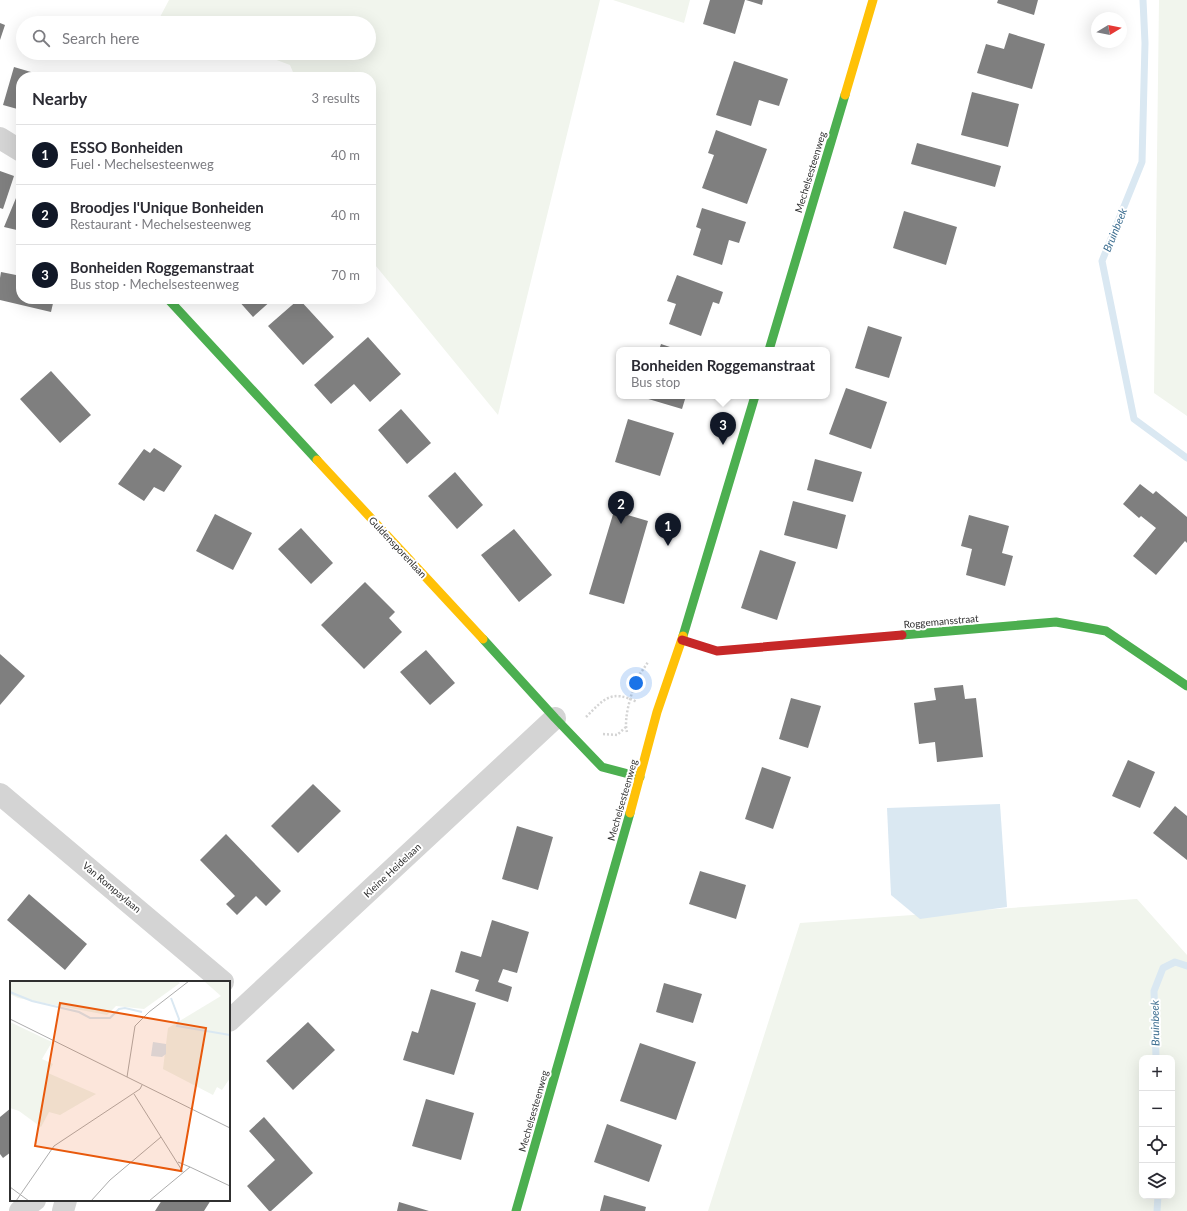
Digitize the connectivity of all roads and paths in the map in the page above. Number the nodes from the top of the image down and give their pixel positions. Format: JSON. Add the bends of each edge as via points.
{"nodes":[{"id":1,"x":873,"y":0,"type":"edge"},
{"id":2,"x":0,"y":138,"type":"edge"},
{"id":3,"x":16,"y":148,"type":"edge"},
{"id":4,"x":173,"y":304,"type":"edge"},
{"id":5,"x":769,"y":347,"type":"edge"},
{"id":6,"x":754,"y":399,"type":"edge"},
{"id":7,"x":682,"y":640,"type":"junction"},
{"id":8,"x":1187,"y":686,"type":"edge"},
{"id":9,"x":562,"y":726,"type":"junction"},
{"id":10,"x":626,"y":727,"type":"dead end"},
{"id":11,"x":640,"y":777,"type":"junction"},
{"id":12,"x":0,"y":794,"type":"edge"},
{"id":13,"x":222,"y":981,"type":"edge"},
{"id":14,"x":230,"y":989,"type":"edge"},
{"id":15,"x":248,"y":1004,"type":"junction"},
{"id":16,"x":230,"y":1020,"type":"edge"},
{"id":17,"x":34,"y":1201,"type":"edge"},
{"id":18,"x":66,"y":1201,"type":"edge"},
{"id":19,"x":20,"y":1211,"type":"edge"},
{"id":20,"x":63,"y":1211,"type":"edge"},
{"id":21,"x":516,"y":1211,"type":"edge"}],
"edges":[{"from":1,"to":5,"type":"street","name":"Mechelsesteenweg"},
{"from":2,"to":3,"type":"street"},
{"from":4,"to":9,"type":"street","name":"Guldensporenlaan"},
{"from":6,"to":7,"type":"street","name":"Mechelsesteenweg"},
{"from":7,"to":8,"type":"street","name":"Roggemansstraat","via":[[717,652],[1056,622],[1106,631]]},
{"from":7,"to":11,"type":"street","name":"Mechelsesteenweg","via":[[656,712]]},
{"from":9,"to":10,"type":"path","via":[[603,700],[617,696],[631,699]]},
{"from":9,"to":11,"type":"street","name":"Guldensporenlaan","via":[[602,767]]},
{"from":9,"to":15,"type":"street","name":"Kleine Heidelaan"},
{"from":11,"to":21,"type":"street","name":"Mechelsesteenweg"},
{"from":12,"to":13,"type":"street","name":"Van Rompaylaan"},
{"from":14,"to":15,"type":"street"},
{"from":15,"to":16,"type":"street","name":"Kleine Heidelaan"},
{"from":17,"to":19,"type":"street"},
{"from":18,"to":20,"type":"street"}]}
